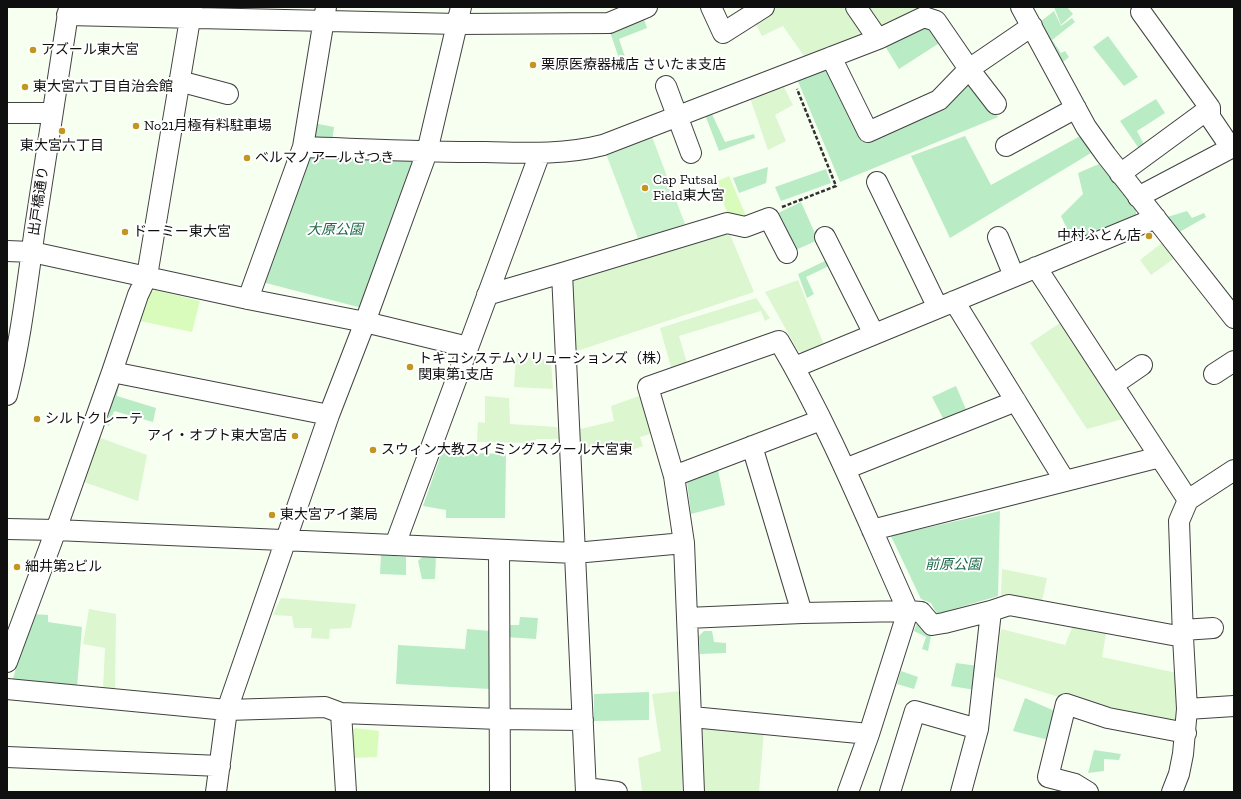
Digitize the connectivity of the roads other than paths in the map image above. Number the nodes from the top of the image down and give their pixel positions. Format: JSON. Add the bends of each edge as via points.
{"nodes":[{"id":1,"x":647,"y":7,"type":"edge"},
{"id":2,"x":710,"y":7,"type":"edge"},
{"id":3,"x":764,"y":7,"type":"edge"},
{"id":4,"x":856,"y":7,"type":"edge"},
{"id":5,"x":1021,"y":7,"type":"edge"},
{"id":6,"x":68,"y":11,"type":"edge"},
{"id":7,"x":191,"y":12,"type":"edge"},
{"id":8,"x":1140,"y":12,"type":"dead end"},
{"id":9,"x":325,"y":14,"type":"edge"},
{"id":10,"x":460,"y":15,"type":"edge"},
{"id":11,"x":1032,"y":26,"type":"junction"},
{"id":12,"x":878,"y":39,"type":"junction"},
{"id":13,"x":831,"y":57,"type":"junction"},
{"id":14,"x":969,"y":69,"type":"junction"},
{"id":15,"x":180,"y":81,"type":"junction"},
{"id":16,"x":666,"y":86,"type":"dead end"},
{"id":17,"x":228,"y":94,"type":"dead end"},
{"id":18,"x":996,"y":104,"type":"dead end"},
{"id":19,"x":1076,"y":108,"type":"junction"},
{"id":20,"x":1210,"y":108,"type":"junction"},
{"id":21,"x":7,"y":113,"type":"edge"},
{"id":22,"x":52,"y":114,"type":"junction"},
{"id":23,"x":677,"y":116,"type":"junction"},
{"id":24,"x":1006,"y":146,"type":"dead end"},
{"id":25,"x":303,"y":147,"type":"junction"},
{"id":26,"x":427,"y":152,"type":"junction"},
{"id":27,"x":540,"y":153,"type":"junction"},
{"id":28,"x":691,"y":153,"type":"dead end"},
{"id":29,"x":1120,"y":174,"type":"junction"},
{"id":30,"x":877,"y":182,"type":"dead end"},
{"id":31,"x":1138,"y":197,"type":"junction"},
{"id":32,"x":1156,"y":218,"type":"junction"},
{"id":33,"x":825,"y":237,"type":"dead end"},
{"id":34,"x":998,"y":238,"type":"dead end"},
{"id":35,"x":7,"y":251,"type":"edge"},
{"id":36,"x":32,"y":252,"type":"junction"},
{"id":37,"x":786,"y":253,"type":"dead end"},
{"id":38,"x":1036,"y":267,"type":"junction"},
{"id":39,"x":562,"y":273,"type":"junction"},
{"id":40,"x":147,"y":276,"type":"junction"},
{"id":41,"x":1014,"y":276,"type":"junction"},
{"id":42,"x":487,"y":295,"type":"junction"},
{"id":43,"x":248,"y":299,"type":"junction"},
{"id":44,"x":946,"y":304,"type":"junction"},
{"id":45,"x":1234,"y":318,"type":"edge"},
{"id":46,"x":366,"y":322,"type":"junction"},
{"id":47,"x":874,"y":334,"type":"junction"},
{"id":48,"x":468,"y":347,"type":"junction"},
{"id":49,"x":1234,"y":360,"type":"edge"},
{"id":50,"x":1142,"y":365,"type":"dead end"},
{"id":51,"x":795,"y":367,"type":"junction"},
{"id":52,"x":112,"y":372,"type":"junction"},
{"id":53,"x":1214,"y":374,"type":"dead end"},
{"id":54,"x":1113,"y":385,"type":"junction"},
{"id":55,"x":7,"y":395,"type":"edge"},
{"id":56,"x":1016,"y":401,"type":"junction"},
{"id":57,"x":329,"y":415,"type":"junction"},
{"id":58,"x":821,"y":420,"type":"junction"},
{"id":59,"x":752,"y":446,"type":"junction"},
{"id":60,"x":1160,"y":457,"type":"junction"},
{"id":61,"x":845,"y":469,"type":"junction"},
{"id":62,"x":674,"y":476,"type":"junction"},
{"id":63,"x":1232,"y":477,"type":"edge"},
{"id":64,"x":1065,"y":481,"type":"junction"},
{"id":65,"x":1188,"y":500,"type":"junction"},
{"id":66,"x":7,"y":529,"type":"edge"},
{"id":67,"x":56,"y":530,"type":"junction"},
{"id":68,"x":872,"y":530,"type":"junction"},
{"id":69,"x":286,"y":540,"type":"junction"},
{"id":70,"x":684,"y":543,"type":"junction"},
{"id":71,"x":395,"y":545,"type":"junction"},
{"id":72,"x":499,"y":550,"type":"junction"},
{"id":73,"x":575,"y":552,"type":"junction"},
{"id":74,"x":991,"y":611,"type":"junction"},
{"id":75,"x":908,"y":612,"type":"junction"},
{"id":76,"x":802,"y":613,"type":"junction"},
{"id":77,"x":687,"y":618,"type":"junction"},
{"id":78,"x":1213,"y":628,"type":"dead end"},
{"id":79,"x":1183,"y":634,"type":"junction"},
{"id":80,"x":7,"y":662,"type":"edge"},
{"id":81,"x":7,"y":689,"type":"edge"},
{"id":82,"x":1234,"y":706,"type":"edge"},
{"id":83,"x":1187,"y":709,"type":"junction"},
{"id":84,"x":226,"y":710,"type":"junction"},
{"id":85,"x":341,"y":714,"type":"junction"},
{"id":86,"x":692,"y":717,"type":"junction"},
{"id":87,"x":499,"y":719,"type":"junction"},
{"id":88,"x":583,"y":720,"type":"junction"},
{"id":89,"x":978,"y":729,"type":"junction"},
{"id":90,"x":869,"y":734,"type":"junction"},
{"id":91,"x":1186,"y":734,"type":"junction"},
{"id":92,"x":7,"y":756,"type":"edge"},
{"id":93,"x":220,"y":766,"type":"junction"},
{"id":94,"x":586,"y":790,"type":"edge"},
{"id":95,"x":216,"y":792,"type":"edge"},
{"id":96,"x":346,"y":792,"type":"edge"},
{"id":97,"x":500,"y":792,"type":"edge"},
{"id":98,"x":617,"y":792,"type":"edge"},
{"id":99,"x":694,"y":792,"type":"edge"},
{"id":100,"x":848,"y":792,"type":"edge"},
{"id":101,"x":890,"y":792,"type":"edge"},
{"id":102,"x":961,"y":792,"type":"edge"},
{"id":103,"x":1088,"y":792,"type":"edge"},
{"id":104,"x":1172,"y":792,"type":"edge"}],
"edges":[{"from":1,"to":10,"type":"street","via":[[609,23]]},
{"from":2,"to":3,"type":"street","via":[[723,33]]},
{"from":4,"to":12,"type":"street"},
{"from":5,"to":11,"type":"street"},
{"from":6,"to":7,"type":"street"},
{"from":6,"to":22,"type":"street","name":"出戸橋通り"},
{"from":7,"to":9,"type":"street"},
{"from":7,"to":15,"type":"street"},
{"from":8,"to":20,"type":"street"},
{"from":9,"to":10,"type":"street"},
{"from":9,"to":25,"type":"street"},
{"from":10,"to":26,"type":"street"},
{"from":11,"to":14,"type":"street"},
{"from":11,"to":19,"type":"street"},
{"from":12,"to":13,"type":"street"},
{"from":12,"to":14,"type":"street","via":[[924,17],[936,21]]},
{"from":13,"to":14,"type":"street","via":[[868,132],[939,100]]},
{"from":13,"to":23,"type":"street"},
{"from":14,"to":18,"type":"street"},
{"from":15,"to":17,"type":"street"},
{"from":15,"to":40,"type":"street"},
{"from":16,"to":23,"type":"street"},
{"from":19,"to":24,"type":"street"},
{"from":19,"to":29,"type":"street","via":[[1086,127]]},
{"from":20,"to":29,"type":"street"},
{"from":20,"to":31,"type":"street","via":[[1210,117],[1231,148]]},
{"from":21,"to":22,"type":"street"},
{"from":22,"to":36,"type":"street","name":"出戸橋通り"},
{"from":23,"to":27,"type":"street","via":[[603,145]]},
{"from":23,"to":28,"type":"street"},
{"from":25,"to":26,"type":"street"},
{"from":25,"to":43,"type":"street"},
{"from":26,"to":27,"type":"street"},
{"from":26,"to":46,"type":"street"},
{"from":27,"to":42,"type":"street"},
{"from":29,"to":31,"type":"street"},
{"from":30,"to":44,"type":"street"},
{"from":31,"to":32,"type":"street"},
{"from":32,"to":38,"type":"street"},
{"from":32,"to":45,"type":"street"},
{"from":33,"to":47,"type":"street"},
{"from":34,"to":41,"type":"street"},
{"from":35,"to":36,"type":"street"},
{"from":36,"to":40,"type":"street"},
{"from":36,"to":55,"type":"street","name":"出戸橋通り","via":[[22,325]]},
{"from":37,"to":39,"type":"street","via":[[769,218],[745,227],[728,223]]},
{"from":38,"to":41,"type":"street"},
{"from":38,"to":54,"type":"street"},
{"from":39,"to":42,"type":"street"},
{"from":39,"to":73,"type":"street"},
{"from":40,"to":43,"type":"street"},
{"from":40,"to":52,"type":"street","via":[[138,294]]},
{"from":41,"to":44,"type":"street"},
{"from":42,"to":48,"type":"street"},
{"from":43,"to":46,"type":"street"},
{"from":44,"to":47,"type":"street"},
{"from":44,"to":56,"type":"street"},
{"from":46,"to":48,"type":"street"},
{"from":46,"to":57,"type":"street"},
{"from":47,"to":51,"type":"street"},
{"from":48,"to":71,"type":"street"},
{"from":49,"to":53,"type":"street"},
{"from":50,"to":54,"type":"street"},
{"from":51,"to":58,"type":"street"},
{"from":51,"to":62,"type":"street","via":[[779,341],[648,387]]},
{"from":52,"to":57,"type":"street"},
{"from":52,"to":67,"type":"street"},
{"from":54,"to":60,"type":"street"},
{"from":56,"to":61,"type":"street"},
{"from":56,"to":64,"type":"street"},
{"from":57,"to":69,"type":"street"},
{"from":58,"to":59,"type":"street"},
{"from":58,"to":61,"type":"street"},
{"from":59,"to":62,"type":"street"},
{"from":59,"to":76,"type":"street"},
{"from":60,"to":64,"type":"street"},
{"from":60,"to":65,"type":"street"},
{"from":61,"to":68,"type":"street"},
{"from":62,"to":70,"type":"street"},
{"from":63,"to":65,"type":"street"},
{"from":64,"to":68,"type":"street"},
{"from":65,"to":79,"type":"street","via":[[1179,521]]},
{"from":66,"to":67,"type":"street"},
{"from":67,"to":69,"type":"street"},
{"from":67,"to":80,"type":"street"},
{"from":68,"to":75,"type":"street"},
{"from":69,"to":71,"type":"street"},
{"from":69,"to":84,"type":"street"},
{"from":70,"to":73,"type":"street"},
{"from":70,"to":77,"type":"street"},
{"from":71,"to":72,"type":"street"},
{"from":72,"to":73,"type":"street"},
{"from":72,"to":87,"type":"street"},
{"from":73,"to":88,"type":"street"},
{"from":74,"to":75,"type":"street","via":[[932,625],[921,612]]},
{"from":74,"to":79,"type":"street","via":[[1008,605]]},
{"from":74,"to":89,"type":"street"},
{"from":75,"to":76,"type":"street"},
{"from":75,"to":90,"type":"street"},
{"from":76,"to":77,"type":"street"},
{"from":77,"to":86,"type":"street"},
{"from":78,"to":79,"type":"street"},
{"from":79,"to":83,"type":"street"},
{"from":81,"to":84,"type":"street"},
{"from":82,"to":83,"type":"street"},
{"from":83,"to":91,"type":"street"},
{"from":84,"to":85,"type":"street","via":[[325,707]]},
{"from":84,"to":93,"type":"street"},
{"from":85,"to":87,"type":"street"},
{"from":85,"to":96,"type":"street"},
{"from":86,"to":90,"type":"street"},
{"from":86,"to":99,"type":"street"},
{"from":87,"to":88,"type":"street"},
{"from":87,"to":97,"type":"street"},
{"from":88,"to":94,"type":"street"},
{"from":89,"to":101,"type":"street","via":[[915,711]]},
{"from":89,"to":102,"type":"street"},
{"from":90,"to":100,"type":"street"},
{"from":91,"to":103,"type":"street","via":[[1108,718],[1066,704],[1048,777],[1075,784]]},
{"from":91,"to":104,"type":"street","via":[[1179,774]]},
{"from":92,"to":93,"type":"street"},
{"from":93,"to":95,"type":"street"},
{"from":94,"to":98,"type":"street"}]}
